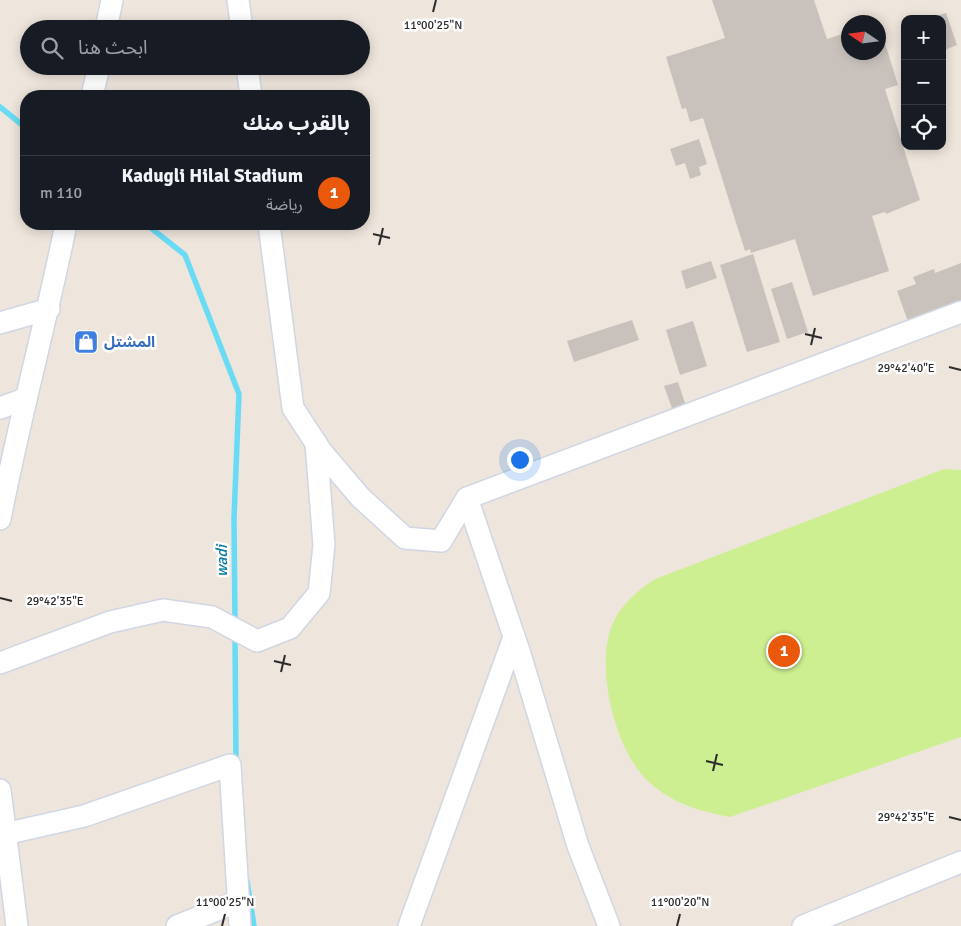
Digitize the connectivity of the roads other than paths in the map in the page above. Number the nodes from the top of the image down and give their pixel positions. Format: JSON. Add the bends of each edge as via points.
{"nodes":[{"id":1,"x":112,"y":0,"type":"edge"},
{"id":2,"x":238,"y":0,"type":"edge"},
{"id":3,"x":108,"y":20,"type":"edge"},
{"id":4,"x":241,"y":20,"type":"edge"},
{"id":5,"x":96,"y":75,"type":"edge"},
{"id":6,"x":248,"y":75,"type":"edge"},
{"id":7,"x":93,"y":90,"type":"edge"},
{"id":8,"x":250,"y":90,"type":"edge"},
{"id":9,"x":65,"y":230,"type":"edge"},
{"id":10,"x":270,"y":230,"type":"edge"},
{"id":11,"x":49,"y":309,"type":"junction"},
{"id":12,"x":961,"y":312,"type":"edge"},
{"id":13,"x":0,"y":323,"type":"edge"},
{"id":14,"x":25,"y":399,"type":"junction"},
{"id":15,"x":0,"y":408,"type":"edge"},
{"id":16,"x":316,"y":443,"type":"junction"},
{"id":17,"x":467,"y":498,"type":"junction"},
{"id":18,"x":0,"y":519,"type":"edge"},
{"id":19,"x":514,"y":637,"type":"junction"},
{"id":20,"x":0,"y":664,"type":"edge"},
{"id":21,"x":0,"y":790,"type":"edge"},
{"id":22,"x":3,"y":834,"type":"edge"},
{"id":23,"x":961,"y":862,"type":"edge"},
{"id":24,"x":239,"y":901,"type":"junction"},
{"id":25,"x":828,"y":921,"type":"edge"},
{"id":26,"x":17,"y":926,"type":"edge"},
{"id":27,"x":176,"y":926,"type":"edge"},
{"id":28,"x":240,"y":926,"type":"edge"},
{"id":29,"x":409,"y":926,"type":"edge"},
{"id":30,"x":610,"y":926,"type":"edge"},
{"id":31,"x":803,"y":926,"type":"edge"}],
"edges":[{"from":1,"to":3,"type":"street"},
{"from":2,"to":4,"type":"street"},
{"from":5,"to":7,"type":"street"},
{"from":6,"to":8,"type":"street"},
{"from":9,"to":11,"type":"street"},
{"from":10,"to":16,"type":"street","via":[[293,408]]},
{"from":11,"to":13,"type":"street"},
{"from":11,"to":14,"type":"street"},
{"from":12,"to":17,"type":"street"},
{"from":14,"to":15,"type":"street"},
{"from":14,"to":18,"type":"street"},
{"from":16,"to":17,"type":"street","via":[[360,497],[405,538],[441,541]]},
{"from":16,"to":20,"type":"street","via":[[324,545],[319,593],[290,628],[257,641],[212,617],[163,610],[110,622]]},
{"from":17,"to":19,"type":"street"},
{"from":19,"to":29,"type":"street"},
{"from":19,"to":30,"type":"street","via":[[578,846]]},
{"from":21,"to":22,"type":"street"},
{"from":22,"to":24,"type":"street","via":[[84,816],[230,764]]},
{"from":22,"to":26,"type":"street"},
{"from":23,"to":25,"type":"street"},
{"from":24,"to":27,"type":"street"},
{"from":24,"to":28,"type":"street"},
{"from":25,"to":31,"type":"street"}]}
